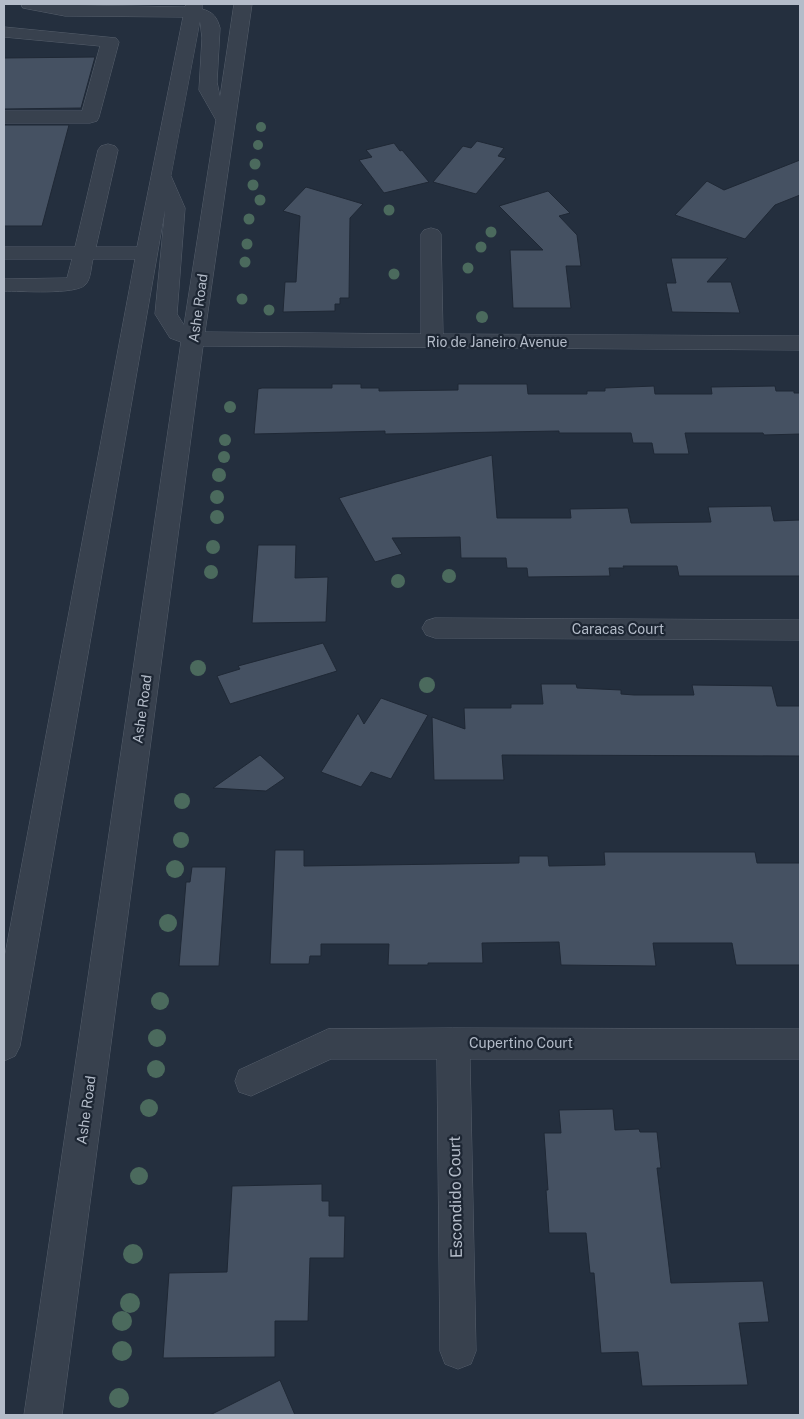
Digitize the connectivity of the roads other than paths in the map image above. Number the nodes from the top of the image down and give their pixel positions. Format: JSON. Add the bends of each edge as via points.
{"nodes":[{"id":1,"x":28,"y":4,"type":"edge"},
{"id":2,"x":243,"y":4,"type":"edge"},
{"id":3,"x":193,"y":8,"type":"edge"},
{"id":4,"x":4,"y":32,"type":"edge"},
{"id":5,"x":4,"y":117,"type":"edge"},
{"id":6,"x":226,"y":120,"type":"junction"},
{"id":7,"x":108,"y":150,"type":"dead end"},
{"id":8,"x":161,"y":176,"type":"junction"},
{"id":9,"x":431,"y":234,"type":"dead end"},
{"id":10,"x":4,"y":253,"type":"edge"},
{"id":11,"x":84,"y":253,"type":"junction"},
{"id":12,"x":147,"y":253,"type":"junction"},
{"id":13,"x":4,"y":285,"type":"edge"},
{"id":14,"x":193,"y":339,"type":"junction"},
{"id":15,"x":432,"y":342,"type":"junction"},
{"id":16,"x":800,"y":343,"type":"edge"},
{"id":17,"x":435,"y":628,"type":"dead end"},
{"id":18,"x":800,"y":630,"type":"edge"},
{"id":19,"x":453,"y":1043,"type":"junction"},
{"id":20,"x":800,"y":1044,"type":"edge"},
{"id":21,"x":4,"y":1046,"type":"edge"},
{"id":22,"x":251,"y":1082,"type":"dead end"},
{"id":23,"x":458,"y":1351,"type":"dead end"},
{"id":24,"x":43,"y":1415,"type":"edge"}],
"edges":[{"from":1,"to":3,"type":"street","via":[[64,11]]},
{"from":2,"to":6,"type":"street","name":"Ashe Road"},
{"from":3,"to":6,"type":"street","via":[[208,20],[211,28],[208,91]]},
{"from":3,"to":8,"type":"street"},
{"from":4,"to":5,"type":"street","via":[[110,42],[90,117]]},
{"from":6,"to":14,"type":"street","name":"Ashe Road"},
{"from":7,"to":11,"type":"street"},
{"from":8,"to":12,"type":"street"},
{"from":8,"to":14,"type":"street","via":[[176,208],[166,314],[178,333]]},
{"from":9,"to":15,"type":"street"},
{"from":10,"to":11,"type":"street"},
{"from":11,"to":12,"type":"street"},
{"from":11,"to":13,"type":"street","via":[[77,282],[67,285]]},
{"from":12,"to":21,"type":"street"},
{"from":14,"to":15,"type":"street","name":"Rio de Janeiro Avenue"},
{"from":14,"to":24,"type":"street","name":"Ashe Road"},
{"from":15,"to":16,"type":"street","name":"Rio de Janeiro Avenue"},
{"from":17,"to":18,"type":"street","name":"Caracas Court"},
{"from":19,"to":20,"type":"street","name":"Cupertino Court"},
{"from":19,"to":22,"type":"street","name":"Cupertino Court","via":[[328,1044]]},
{"from":19,"to":23,"type":"street","name":"Escondido Court"}]}
